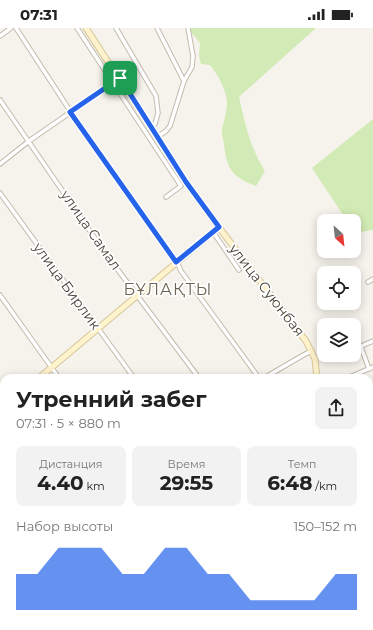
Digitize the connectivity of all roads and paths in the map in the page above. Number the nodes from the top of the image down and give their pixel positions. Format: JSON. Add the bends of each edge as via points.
{"nodes":[{"id":1,"x":11,"y":28,"type":"edge"},
{"id":2,"x":16,"y":28,"type":"edge"},
{"id":3,"x":77,"y":28,"type":"edge"},
{"id":4,"x":86,"y":28,"type":"edge"},
{"id":5,"x":116,"y":28,"type":"edge"},
{"id":6,"x":157,"y":28,"type":"edge"},
{"id":7,"x":188,"y":28,"type":"edge"},
{"id":8,"x":0,"y":36,"type":"edge"},
{"id":9,"x":120,"y":78,"type":"junction"},
{"id":10,"x":184,"y":81,"type":"junction"},
{"id":11,"x":113,"y":83,"type":"junction"},
{"id":12,"x":0,"y":100,"type":"edge"},
{"id":13,"x":70,"y":112,"type":"junction"},
{"id":14,"x":151,"y":127,"type":"junction"},
{"id":15,"x":157,"y":136,"type":"junction"},
{"id":16,"x":29,"y":141,"type":"junction"},
{"id":17,"x":0,"y":164,"type":"edge"},
{"id":18,"x":0,"y":193,"type":"edge"},
{"id":19,"x":166,"y":197,"type":"dead end"},
{"id":20,"x":219,"y":227,"type":"junction"},
{"id":21,"x":213,"y":232,"type":"junction"},
{"id":22,"x":176,"y":262,"type":"junction"},
{"id":23,"x":239,"y":270,"type":"dead end"},
{"id":24,"x":373,"y":279,"type":"edge"},
{"id":25,"x":368,"y":282,"type":"dead end"},
{"id":26,"x":0,"y":295,"type":"edge"},
{"id":27,"x":137,"y":295,"type":"junction"},
{"id":28,"x":97,"y":328,"type":"junction"},
{"id":29,"x":373,"y":341,"type":"edge"},
{"id":30,"x":361,"y":347,"type":"joint"},
{"id":31,"x":311,"y":351,"type":"junction"},
{"id":32,"x":51,"y":368,"type":"junction"},
{"id":33,"x":371,"y":368,"type":"edge"},
{"id":34,"x":44,"y":374,"type":"edge"},
{"id":35,"x":56,"y":374,"type":"edge"},
{"id":36,"x":131,"y":374,"type":"edge"},
{"id":37,"x":196,"y":374,"type":"edge"},
{"id":38,"x":256,"y":374,"type":"edge"},
{"id":39,"x":271,"y":374,"type":"edge"},
{"id":40,"x":317,"y":374,"type":"edge"},
{"id":41,"x":357,"y":374,"type":"edge"}],
"edges":[{"from":1,"to":8,"type":"street"},
{"from":2,"to":13,"type":"street"},
{"from":3,"to":11,"type":"street"},
{"from":4,"to":9,"type":"main road","name":"улица Суюнбая"},
{"from":5,"to":14,"type":"street","via":[[156,96],[158,113],[155,124]]},
{"from":6,"to":10,"type":"street"},
{"from":7,"to":10,"type":"street","via":[[193,56],[192,67]]},
{"from":9,"to":11,"type":"street"},
{"from":9,"to":14,"type":"main road","name":"улица Суюнбая"},
{"from":10,"to":15,"type":"street","via":[[170,126]]},
{"from":11,"to":13,"type":"street"},
{"from":11,"to":19,"type":"street","via":[[181,186]]},
{"from":12,"to":16,"type":"street","name":"улица Самал"},
{"from":13,"to":16,"type":"street"},
{"from":13,"to":22,"type":"street"},
{"from":14,"to":15,"type":"main road","name":"улица Суюнбая"},
{"from":15,"to":20,"type":"main road","name":"улица Суюнбая"},
{"from":16,"to":17,"type":"street"},
{"from":16,"to":27,"type":"street","name":"улица Самал"},
{"from":18,"to":28,"type":"street","name":"улица Бирлик"},
{"from":20,"to":21,"type":"main road"},
{"from":20,"to":31,"type":"main road","name":"улица Суюнбая"},
{"from":21,"to":22,"type":"main road"},
{"from":21,"to":23,"type":"street"},
{"from":22,"to":27,"type":"main road"},
{"from":22,"to":38,"type":"street"},
{"from":24,"to":25,"type":"street"},
{"from":26,"to":32,"type":"street"},
{"from":27,"to":28,"type":"main road"},
{"from":27,"to":37,"type":"street","name":"улица Самал"},
{"from":28,"to":32,"type":"main road"},
{"from":28,"to":36,"type":"street","name":"улица Бирлик"},
{"from":29,"to":30,"type":"street"},
{"from":30,"to":33,"type":"street"},
{"from":31,"to":39,"type":"street"},
{"from":31,"to":40,"type":"main road","name":"улица Суюнбая","via":[[315,359]]},
{"from":32,"to":34,"type":"main road"},
{"from":32,"to":35,"type":"street"},
{"from":33,"to":41,"type":"street"}]}
